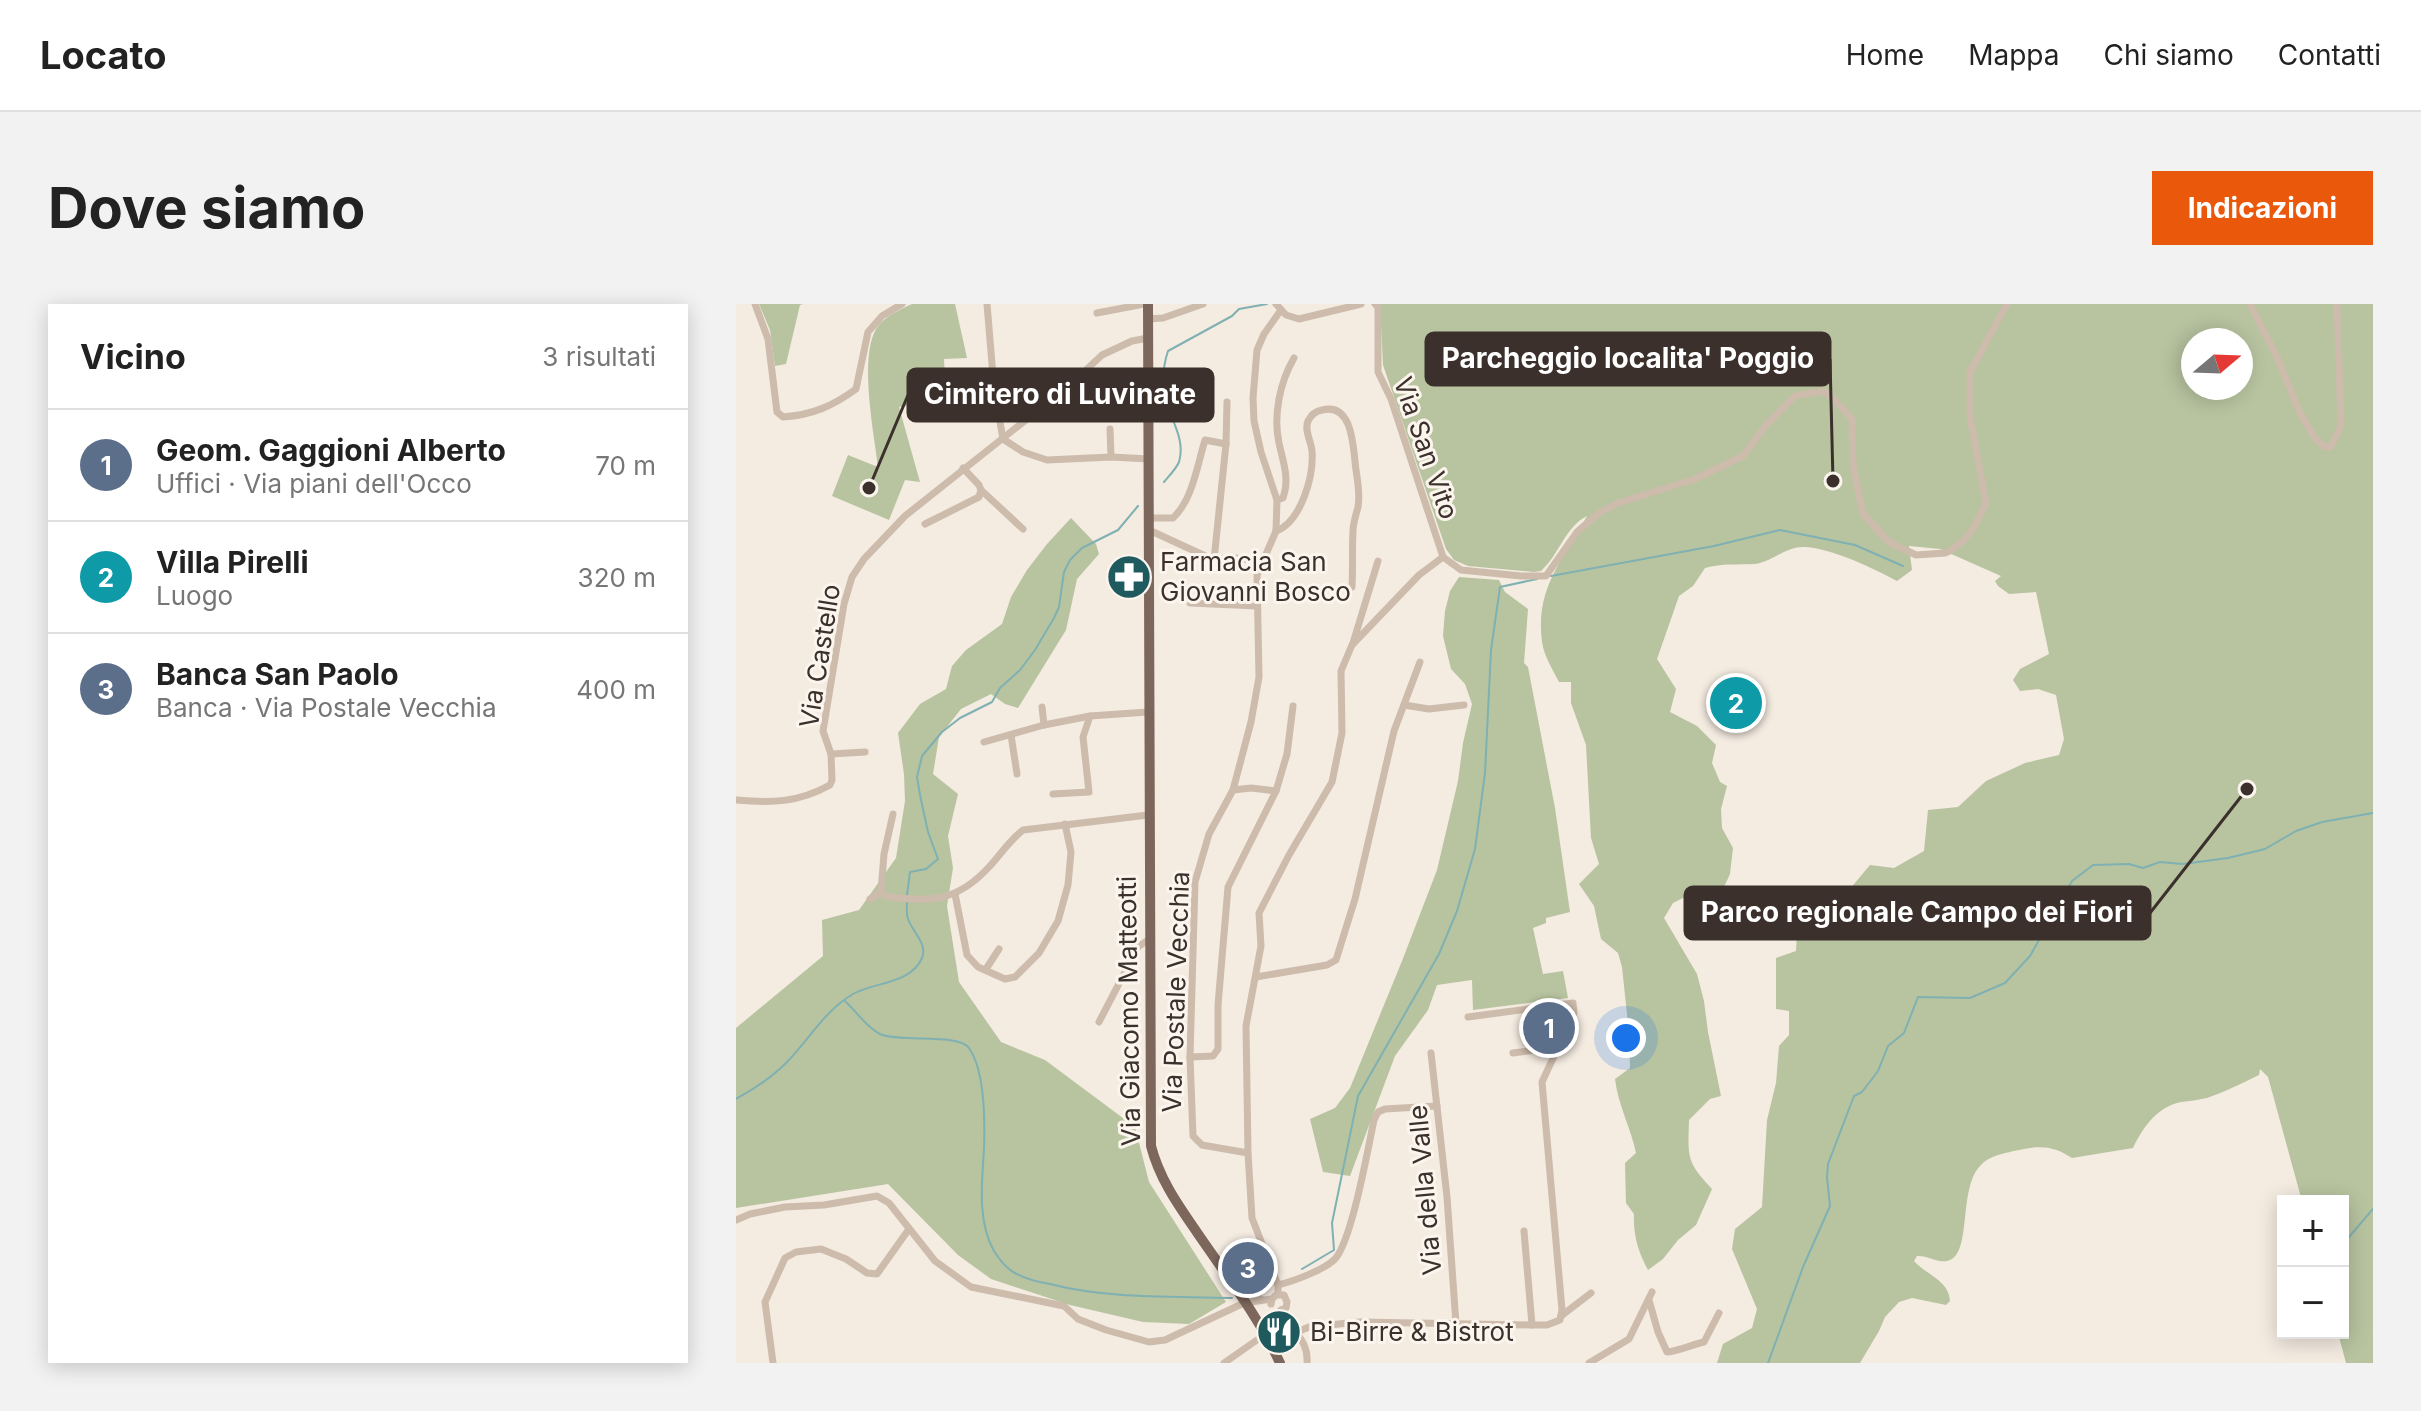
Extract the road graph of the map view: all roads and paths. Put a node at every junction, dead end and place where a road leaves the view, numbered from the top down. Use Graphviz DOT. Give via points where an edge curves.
graph roads {
  1 [pos="755,304"];
  2 [pos="902,304"];
  3 [pos="987,304"];
  4 [pos="1146,304"];
  5 [pos="1203,304"];
  6 [pos="1361,304"];
  7 [pos="1375,304"];
  8 [pos="2007,304"];
  9 [pos="2250,304"];
  10 [pos="2337,304"];
  11 [pos="1278,307"];
  12 [pos="1097,313"];
  13 [pos="1148,319"];
  14 [pos="1148,338"];
  15 [pos="1294,358"];
  16 [pos="1227,402"];
  17 [pos="1110,429"];
  18 [pos="1003,439"];
  19 [pos="1226,444"];
  20 [pos="1111,457"];
  21 [pos="1149,459"];
  22 [pos="963,468"];
  23 [pos="981,490"];
  24 [pos="1277,500"];
  25 [pos="1149,518"];
  26 [pos="925,524"];
  27 [pos="1023,529"];
  28 [pos="1149,530"];
  29 [pos="1276,531"];
  30 [pos="1443,557"];
  31 [pos="1214,560"];
  32 [pos="1262,561"];
  33 [pos="1378,561"];
  34 [pos="1352,587"];
  35 [pos="1190,603"];
  36 [pos="1257,606"];
  37 [pos="1352,645"];
  38 [pos="1420,662"];
  39 [pos="1404,705"];
  40 [pos="1464,705"];
  41 [pos="1293,706"];
  42 [pos="1042,707"];
  43 [pos="1148,712"];
  44 [pos="1090,716"];
  45 [pos="1044,725"];
  46 [pos="1011,735"];
  47 [pos="984,742"];
  48 [pos="865,752"];
  49 [pos="831,754"];
  50 [pos="1017,774"];
  51 [pos="1233,790"];
  52 [pos="1276,791"];
  53 [pos="1053,794"];
  54 [pos="736,800"];
  55 [pos="893,814"];
  56 [pos="1148,815"];
  57 [pos="1065,824"];
  58 [pos="881,892"];
  59 [pos="955,894"];
  60 [pos="870,899"];
  61 [pos="1148,940"];
  62 [pos="999,949"];
  63 [pos="986,969"];
  64 [pos="1256,977"];
  65 [pos="1468,1017"];
  66 [pos="1099,1022"];
  67 [pos="1555,1052"];
  68 [pos="1431,1053"];
  69 [pos="1513,1053"];
  70 [pos="1190,1057"];
  71 [pos="1437,1106"];
  72 [pos="1248,1153"];
  73 [pos="736,1220"];
  74 [pos="909,1229"];
  75 [pos="1524,1231"];
  76 [pos="1213,1257"];
  77 [pos="1591,1293"];
  78 [pos="1275,1296"];
  79 [pos="1261,1299"];
  80 [pos="1244,1303"];
  81 [pos="1281,1310"];
  82 [pos="1719,1313"];
  83 [pos="1251,1314"];
  84 [pos="1561,1316"];
  85 [pos="1456,1324"];
  86 [pos="1532,1325"];
  87 [pos="1297,1332"];
  88 [pos="1264,1335"];
  89 [pos="773,1363"];
  90 [pos="1224,1363"];
  91 [pos="1280,1363"];
  92 [pos="1307,1363"];
  93 [pos="1589,1363"];
  1 -- 2 [label="street" via="768,339 777,412 783,417 805,416 856,389 868,332"];
  3 -- 18 [label="street"];
  4 -- 12 [label="street"];
  4 -- 13 [label="main road, Via Giacomo Matteotti"];
  5 -- 13 [label="street"];
  6 -- 11 [label="street" via="1299,319"];
  7 -- 30 [label="street, Via San Vito" via="1378,372"];
  8 -- 30 [label="street" via="1970,372 1970,417 1986,503 1973,529 1945,553 1916,555 1903,549 1863,514 1853,466 1852,419 1823,391 1795,396 1743,456 1599,513 1577,532 1546,576 1461,570"];
  9 -- 10 [label="street" via="2314,437 2331,447 2341,425"];
  11 -- 24 [label="street, Via Postale Vecchia" via="1257,350 1253,398 1261,452"];
  13 -- 14 [label="main road, Via Giacomo Matteotti"];
  14 -- 18 [label="street, Via Castello" via="1102,355"];
  14 -- 21 [label="main road, Via Giacomo Matteotti"];
  15 -- 24 [label="street, Via Postale Vecchia" via="1277,406 1286,488"];
  16 -- 19 [label="street"];
  17 -- 20 [label="street"];
  18 -- 20 [label="street" via="1047,460"];
  18 -- 22 [label="street, Via Castello"];
  19 -- 25 [label="street" via="1205,440 1182,509 1173,518"];
  19 -- 31 [label="street"];
  20 -- 21 [label="street"];
  21 -- 25 [label="main road, Via Giacomo Matteotti"];
  22 -- 23 [label="street"];
  22 -- 49 [label="street, Via Castello" via="905,516 852,577 823,731"];
  23 -- 26 [label="street" via="979,497"];
  23 -- 27 [label="street"];
  24 -- 29 [label="street, Via Postale Vecchia"];
  25 -- 28 [label="main road, Via Giacomo Matteotti"];
  28 -- 31 [label="street"];
  28 -- 43 [label="main road, Via Giacomo Matteotti"];
  29 -- 32 [label="street, Via Postale Vecchia"];
  29 -- 34 [label="street, Via Postale Vecchia" via="1304,501 1312,451 1308,420 1320,410 1340,413 1348,420 1359,504 1352,530"];
  30 -- 37 [label="street"];
  31 -- 32 [label="street"];
  32 -- 36 [label="street, Via Postale Vecchia"];
  33 -- 37 [label="street"];
  35 -- 36 [label="street"];
  36 -- 51 [label="street, Via Postale Vecchia" via="1259,677"];
  37 -- 64 [label="street" via="1341,671 1342,733 1332,782 1259,913"];
  38 -- 39 [label="street"];
  39 -- 40 [label="street"];
  39 -- 64 [label="street" via="1336,960"];
  41 -- 52 [label="street"];
  42 -- 45 [label="street"];
  43 -- 44 [label="street"];
  43 -- 56 [label="main road, Via Giacomo Matteotti"];
  44 -- 45 [label="street"];
  44 -- 53 [label="street" via="1083,737 1089,792"];
  45 -- 46 [label="street"];
  46 -- 47 [label="street"];
  46 -- 50 [label="street"];
  48 -- 49 [label="street, Via Castello"];
  49 -- 54 [label="street, Via Castello" via="832,780 826,788 773,803"];
  51 -- 52 [label="street"];
  51 -- 70 [label="street, Via Postale Vecchia" via="1209,834 1195,882"];
  52 -- 70 [label="street" via="1228,887 1218,1049 1213,1056"];
  55 -- 58 [label="street"];
  56 -- 57 [label="street"];
  56 -- 61 [label="main road, Via Giacomo Matteotti"];
  57 -- 59 [label="street" via="1023,830"];
  57 -- 63 [label="street" via="1071,852 1058,921 1039,953 1015,977 1005,979"];
  58 -- 59 [label="street" via="927,900"];
  58 -- 60 [label="street"];
  59 -- 63 [label="street" via="967,955"];
  61 -- 66 [label="street" via="1138,947"];
  61 -- 76 [label="main road, Via Giacomo Matteotti" via="1151,1146 1160,1173"];
  62 -- 63 [label="street"];
  64 -- 72 [label="street" via="1246,1026"];
  65 -- 67 [label="street" via="1573,1003 1574,1013"];
  67 -- 69 [label="street"];
  67 -- 84 [label="street" via="1542,1082"];
  68 -- 71 [label="street, Via della Valle"];
  70 -- 72 [label="street, Via Postale Vecchia" via="1195,1140"];
  71 -- 78 [label="street" via="1378,1112 1337,1255"];
  71 -- 85 [label="street, Via della Valle"];
  72 -- 78 [label="street" via="1252,1218"];
  73 -- 74 [label="street" via="785,1207 877,1196"];
  74 -- 80 [label="street" via="935,1261 971,1287 1064,1306 1078,1319 1149,1342 1165,1340"];
  74 -- 89 [label="street" via="877,1274 821,1249 785,1258 765,1302"];
  75 -- 86 [label="street"];
  76 -- 79 [label="street"];
  76 -- 80 [label="main road, Via Giacomo Matteotti"];
  77 -- 84 [label="street"];
  78 -- 79 [label="street"];
  78 -- 81 [label="street" via="1274,1309"];
  78 -- 81 [label="street" via="1287,1300"];
  78 -- 83 [label="street"];
  79 -- 80 [label="street"];
  80 -- 83 [label="main road, Via Giacomo Matteotti"];
  81 -- 87 [label="street"];
  82 -- 93 [label="street" via="1704,1342 1667,1352 1650,1296 1629,1339"];
  83 -- 88 [label="main road, Via Giacomo Matteotti"];
  84 -- 86 [label="street" via="1552,1324"];
  85 -- 86 [label="street"];
  85 -- 87 [label="street" via="1359,1322"];
  87 -- 92 [label="street"];
  88 -- 90 [label="street"];
  88 -- 91 [label="main road, Via Giacomo Matteotti"];
}
